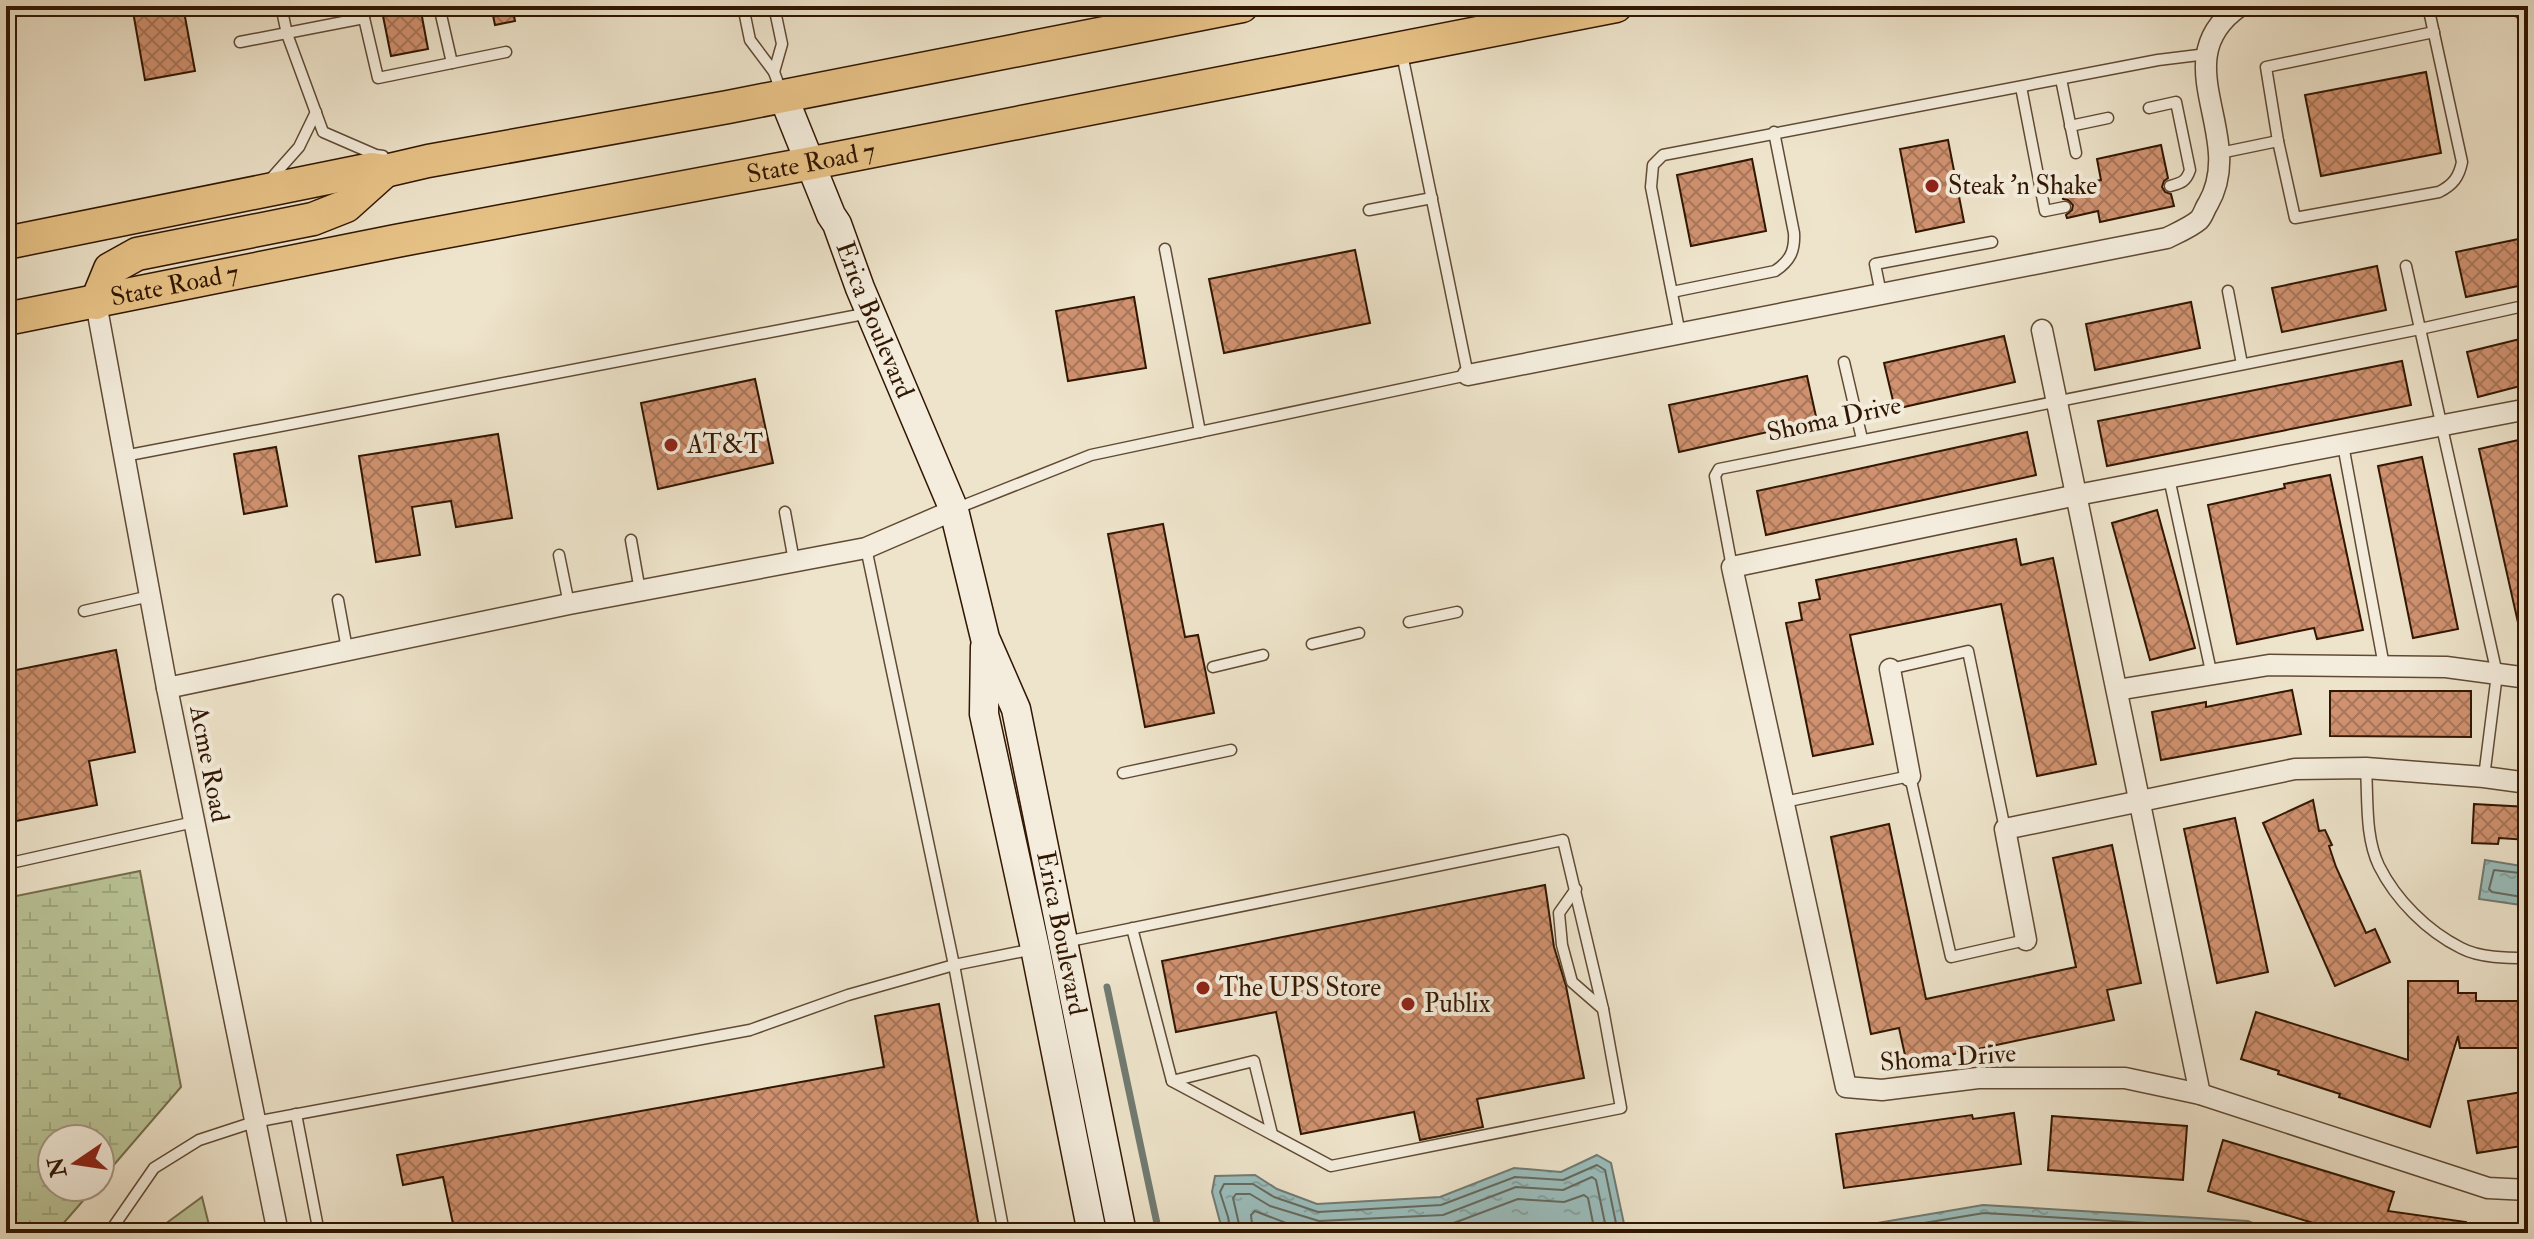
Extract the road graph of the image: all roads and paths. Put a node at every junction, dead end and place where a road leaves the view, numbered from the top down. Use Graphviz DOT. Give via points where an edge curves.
graph roads {
  1 [pos="281,6"];
  2 [pos="362,6"];
  3 [pos="439,6"];
  4 [pos="743,6"];
  5 [pos="774,6"];
  6 [pos="1616,6"];
  7 [pos="2240,6"];
  8 [pos="2428,6"];
  9 [pos="2520,6"];
  10 [pos="1234,7"];
  11 [pos="2528,13"];
  12 [pos="364,18"];
  13 [pos="2434,32"];
  14 [pos="287,34"];
  15 [pos="240,42"];
  16 [pos="1401,49"];
  17 [pos="506,52"];
  18 [pos="2207,54"];
  19 [pos="452,63"];
  20 [pos="2061,79"];
  21 [pos="779,84"];
  22 [pos="2021,87"];
  23 [pos="2149,108"];
  24 [pos="316,112"];
  25 [pos="2108,118"];
  26 [pos="2070,126"];
  27 [pos="1774,132"];
  28 [pos="2278,141"];
  29 [pos="2076,153"];
  30 [pos="2220,153"];
  31 [pos="428,161"];
  32 [pos="812,163"];
  33 [pos="385,171"];
  34 [pos="2170,186"];
  35 [pos="259,192"];
  36 [pos="1432,198"];
  37 [pos="2065,207"];
  38 [pos="1369,210"];
  39 [pos="1992,242"];
  40 [pos="6,243"];
  41 [pos="1165,249"];
  42 [pos="2406,266"];
  43 [pos="2228,291"];
  44 [pos="1672,292"];
  45 [pos="1881,294"];
  46 [pos="96,303"];
  47 [pos="2528,305"];
  48 [pos="871,313"];
  49 [pos="6,319"];
  50 [pos="2420,329"];
  51 [pos="2042,330"];
  52 [pos="1680,334"];
  53 [pos="1844,362"];
  54 [pos="2242,364"];
  55 [pos="1468,375"];
  56 [pos="2058,400"];
  57 [pos="2528,409"];
  58 [pos="2440,427"];
  59 [pos="1200,432"];
  60 [pos="1862,439"];
  61 [pos="2343,445"];
  62 [pos="124,456"];
  63 [pos="2169,478"];
  64 [pos="2077,495"];
  65 [pos="954,510"];
  66 [pos="785,512"];
  67 [pos="631,540"];
  68 [pos="866,548"];
  69 [pos="559,555"];
  70 [pos="794,561"];
  71 [pos="1732,567"];
  72 [pos="640,591"];
  73 [pos="150,596"];
  74 [pos="338,600"];
  75 [pos="569,604"];
  76 [pos="84,611"];
  77 [pos="1457,612"];
  78 [pos="1409,622"];
  79 [pos="1359,633"];
  80 [pos="1312,644"];
  81 [pos="347,649"];
  82 [pos="1263,655"];
  83 [pos="2384,666"];
  84 [pos="1213,667"];
  85 [pos="1890,669"];
  86 [pos="2497,674"];
  87 [pos="2212,676"];
  88 [pos="2528,678"];
  89 [pos="167,688"];
  90 [pos="2117,690"];
  91 [pos="1231,750"];
  92 [pos="2366,768"];
  93 [pos="1123,773"];
  94 [pos="1910,776"];
  95 [pos="2484,777"];
  96 [pos="2528,783"];
  97 [pos="2140,801"];
  98 [pos="1784,802"];
  99 [pos="194,822"];
  100 [pos="2005,829"];
  101 [pos="6,864"];
  102 [pos="1576,889"];
  103 [pos="1132,928"];
  104 [pos="2026,940"];
  105 [pos="1049,945"];
  106 [pos="2528,958"];
  107 [pos="954,965"];
  108 [pos="1603,1009"];
  109 [pos="1172,1081"];
  110 [pos="2200,1094"];
  111 [pos="296,1114"];
  112 [pos="254,1122"];
  113 [pos="1272,1134"];
  114 [pos="2528,1190"];
  115 [pos="109,1233"];
  116 [pos="278,1233"];
  117 [pos="319,1233"];
  118 [pos="1004,1233"];
  119 [pos="1092,1233"];
  120 [pos="1122,1233"];
  1 -- 14 [label="lane"];
  2 -- 12 [label="lane"];
  3 -- 19 [label="lane"];
  4 -- 21 [label="lane" via="750,40"];
  5 -- 21 [label="lane" via="782,44"];
  6 -- 16 [label="main road, State Road 7"];
  7 -- 18 [label="street" via="2211,34"];
  8 -- 13 [label="lane"];
  9 -- 11 [label="street"];
  10 -- 21 [label="main road"];
  12 -- 14 [label="lane"];
  12 -- 19 [label="lane" via="378,78"];
  13 -- 28 [label="lane" via="2266,67"];
  13 -- 28 [label="lane" via="2462,162 2448,188 2295,218"];
  14 -- 15 [label="lane"];
  14 -- 24 [label="lane"];
  16 -- 32 [label="main road, State Road 7"];
  16 -- 36 [label="lane"];
  17 -- 19 [label="lane"];
  18 -- 20 [label="lane"];
  18 -- 30 [label="street" via="2204,67"];
  20 -- 22 [label="lane"];
  20 -- 26 [label="lane"];
  21 -- 31 [label="main road"];
  21 -- 32 [label="street, Erica Boulevard"];
  22 -- 27 [label="lane"];
  22 -- 37 [label="lane" via="2045,211"];
  23 -- 34 [label="lane" via="2176,102 2190,170 2182,183"];
  24 -- 31 [label="lane" via="323,132 376,155"];
  24 -- 35 [label="lane" via="299,147"];
  25 -- 26 [label="lane"];
  26 -- 29 [label="lane"];
  27 -- 44 [label="lane" via="1794,233 1791,255 1775,271"];
  27 -- 44 [label="lane" via="1663,155 1653,165 1651,187"];
  28 -- 30 [label="lane"];
  30 -- 45 [label="street" via="2215,192 2198,221 2167,238"];
  31 -- 33 [label="main road"];
  32 -- 46 [label="main road, State Road 7"];
  32 -- 48 [label="street, Erica Boulevard"];
  33 -- 35 [label="main road" via="372,169"];
  33 -- 46 [label="main road" via="346,206 313,219 137,254 110,269"];
  35 -- 40 [label="main road"];
  36 -- 38 [label="lane"];
  36 -- 55 [label="lane"];
  39 -- 45 [label="lane" via="1875,264"];
  41 -- 59 [label="lane"];
  42 -- 50 [label="lane"];
  43 -- 54 [label="lane"];
  44 -- 52 [label="lane"];
  45 -- 52 [label="street"];
  46 -- 49 [label="main road, State Road 7"];
  46 -- 62 [label="street, Acme Road"];
  47 -- 50 [label="lane, Shoma Drive"];
  48 -- 62 [label="lane"];
  48 -- 65 [label="street, Erica Boulevard"];
  50 -- 54 [label="lane, Shoma Drive"];
  50 -- 58 [label="lane"];
  51 -- 56 [label="street"];
  52 -- 55 [label="street"];
  53 -- 60 [label="lane"];
  54 -- 56 [label="lane, Shoma Drive"];
  55 -- 59 [label="lane"];
  56 -- 60 [label="lane, Shoma Drive"];
  56 -- 64 [label="street"];
  57 -- 58 [label="street"];
  58 -- 61 [label="street"];
  58 -- 86 [label="lane"];
  59 -- 65 [label="lane" via="1091,455"];
  60 -- 71 [label="lane, Shoma Drive" via="1719,469 1715,476"];
  61 -- 63 [label="street"];
  61 -- 83 [label="lane"];
  62 -- 73 [label="street, Acme Road"];
  63 -- 64 [label="street"];
  63 -- 87 [label="lane"];
  64 -- 71 [label="street"];
  64 -- 90 [label="street"];
  65 -- 68 [label="street"];
  65 -- 105 [label="street, Erica Boulevard" via="985,638 984,714"];
  66 -- 70 [label="lane"];
  67 -- 72 [label="lane"];
  68 -- 70 [label="street"];
  68 -- 107 [label="lane"];
  69 -- 75 [label="lane"];
  70 -- 72 [label="street"];
  71 -- 98 [label="street, Shoma Drive"];
  72 -- 75 [label="street"];
  73 -- 76 [label="lane"];
  73 -- 89 [label="street, Acme Road"];
  74 -- 81 [label="lane"];
  75 -- 81 [label="street"];
  77 -- 78 [label="lane"];
  79 -- 80 [label="lane"];
  81 -- 89 [label="street"];
  82 -- 84 [label="lane"];
  83 -- 86 [label="street"];
  83 -- 87 [label="street" via="2269,665"];
  85 -- 94 [label="street"];
  85 -- 100 [label="lane" via="1968,651"];
  86 -- 88 [label="street"];
  86 -- 95 [label="lane"];
  87 -- 90 [label="street"];
  89 -- 99 [label="street, Acme Road"];
  90 -- 97 [label="street"];
  91 -- 93 [label="lane"];
  92 -- 95 [label="street"];
  92 -- 97 [label="street" via="2295,769"];
  92 -- 106 [label="lane" via="2369,825 2379,865 2413,916 2463,950"];
  94 -- 98 [label="lane"];
  94 -- 104 [label="lane" via="1951,957"];
  95 -- 96 [label="street"];
  97 -- 100 [label="street"];
  97 -- 110 [label="street"];
  98 -- 110 [label="street, Shoma Drive" via="1846,1087 1882,1090 1978,1078 2125,1078"];
  99 -- 101 [label="lane"];
  99 -- 112 [label="street, Acme Road"];
  100 -- 104 [label="street"];
  102 -- 103 [label="lane" via="1563,840"];
  102 -- 108 [label="lane"];
  102 -- 108 [label="lane" via="1559,913 1562,945 1572,982"];
  103 -- 105 [label="lane"];
  103 -- 109 [label="lane"];
  105 -- 107 [label="lane"];
  105 -- 119 [label="street, Erica Boulevard"];
  105 -- 120 [label="street, Erica Boulevard"];
  107 -- 111 [label="lane" via="750,1030"];
  107 -- 118 [label="lane"];
  108 -- 113 [label="lane" via="1621,1108 1331,1166"];
  109 -- 113 [label="lane"];
  109 -- 113 [label="lane" via="1254,1061"];
  110 -- 114 [label="street, Shoma Drive" via="2488,1188"];
  111 -- 112 [label="lane"];
  111 -- 117 [label="lane"];
  112 -- 115 [label="lane" via="199,1140 154,1168"];
  112 -- 116 [label="street, Acme Road"];
}
